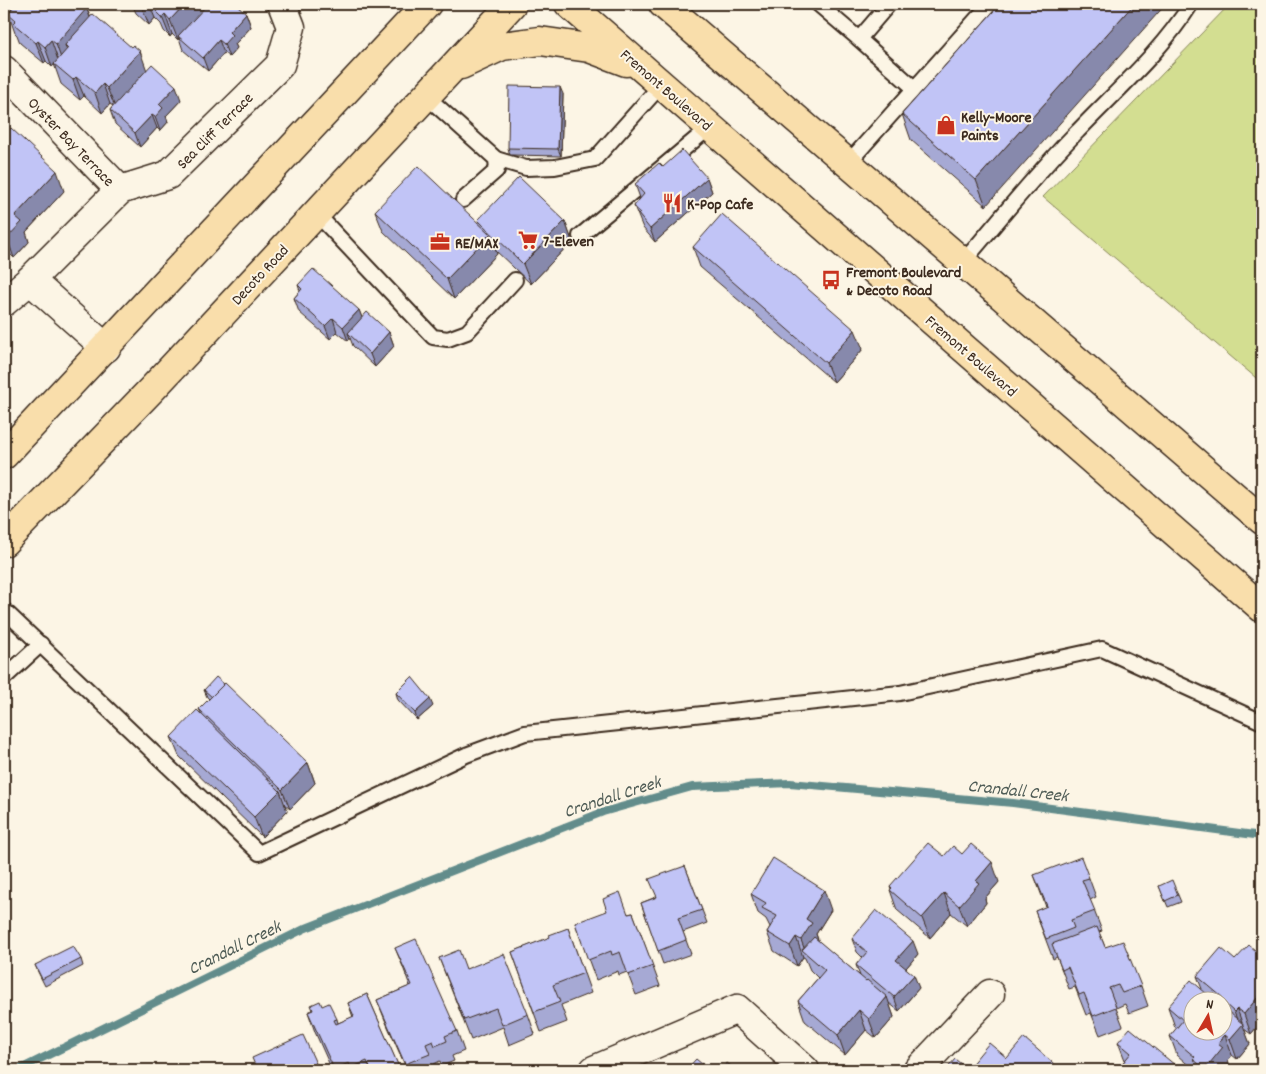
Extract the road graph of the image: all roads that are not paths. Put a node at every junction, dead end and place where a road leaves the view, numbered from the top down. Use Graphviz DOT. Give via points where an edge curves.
graph roads {
  1 [pos="282,4"];
  2 [pos="405,4"];
  3 [pos="426,4"];
  4 [pos="512,4"];
  5 [pos="569,4"];
  6 [pos="663,4"];
  7 [pos="818,4"];
  8 [pos="889,4"];
  9 [pos="990,4"];
  10 [pos="1191,4"];
  11 [pos="682,15"];
  12 [pos="396,36"];
  13 [pos="859,39"];
  14 [pos="451,69"];
  15 [pos="4,70"];
  16 [pos="652,76"];
  17 [pos="914,88"];
  18 [pos="426,96"];
  19 [pos="710,127"];
  20 [pos="496,159"];
  21 [pos="848,163"];
  22 [pos="120,190"];
  23 [pos="463,200"];
  24 [pos="316,213"];
  25 [pos="580,236"];
  26 [pos="962,262"];
  27 [pos="30,280"];
  28 [pos="515,280"];
  29 [pos="4,302"];
  30 [pos="106,348"];
  31 [pos="4,455"];
  32 [pos="1262,520"];
  33 [pos="4,542"];
  34 [pos="1262,608"];
  35 [pos="4,610"];
  36 [pos="41,644"];
  37 [pos="4,678"];
  38 [pos="1262,722"];
  39 [pos="990,994"];
  40 [pos="594,1070"];
  41 [pos="805,1070"];
  42 [pos="918,1070"];
  1 -- 22 [label="street, Sea Cliff Terrace" via="291,27 280,64 168,175"];
  2 -- 12 [label="main road"];
  3 -- 12 [label="main road"];
  4 -- 14 [label="main road, Decoto Road"];
  5 -- 16 [label="main road, Fremont Boulevard"];
  6 -- 11 [label="main road"];
  7 -- 13 [label="lane"];
  8 -- 13 [label="lane"];
  9 -- 17 [label="lane"];
  10 -- 26 [label="lane" via="1176,28 1076,132"];
  11 -- 21 [label="main road"];
  12 -- 30 [label="main road"];
  13 -- 17 [label="lane"];
  14 -- 16 [label="main road" via="502,46 540,41 589,48"];
  14 -- 18 [label="main road, Decoto Road"];
  15 -- 22 [label="street, Oyster Bay Terrace"];
  16 -- 19 [label="main road, Fremont Boulevard"];
  16 -- 20 [label="lane" via="595,159 555,167 526,168"];
  17 -- 21 [label="lane"];
  18 -- 20 [label="lane"];
  18 -- 24 [label="main road, Decoto Road"];
  19 -- 25 [label="lane"];
  19 -- 34 [label="main road, Fremont Boulevard"];
  20 -- 23 [label="lane" via="497,170"];
  21 -- 26 [label="main road"];
  22 -- 27 [label="street, Sea Cliff Terrace"];
  24 -- 28 [label="lane" via="433,337 448,339 467,332"];
  24 -- 33 [label="main road, Decoto Road"];
  26 -- 32 [label="main road"];
  27 -- 29 [label="street, Sea Cliff Terrace"];
  27 -- 30 [label="street"];
  30 -- 31 [label="main road"];
  35 -- 36 [label="lane"];
  36 -- 37 [label="lane"];
  36 -- 38 [label="lane" via="259,853 466,755 525,734 900,693 1102,649"];
  39 -- 42 [label="street"];
  40 -- 41 [label="street" via="736,1009"];
}
